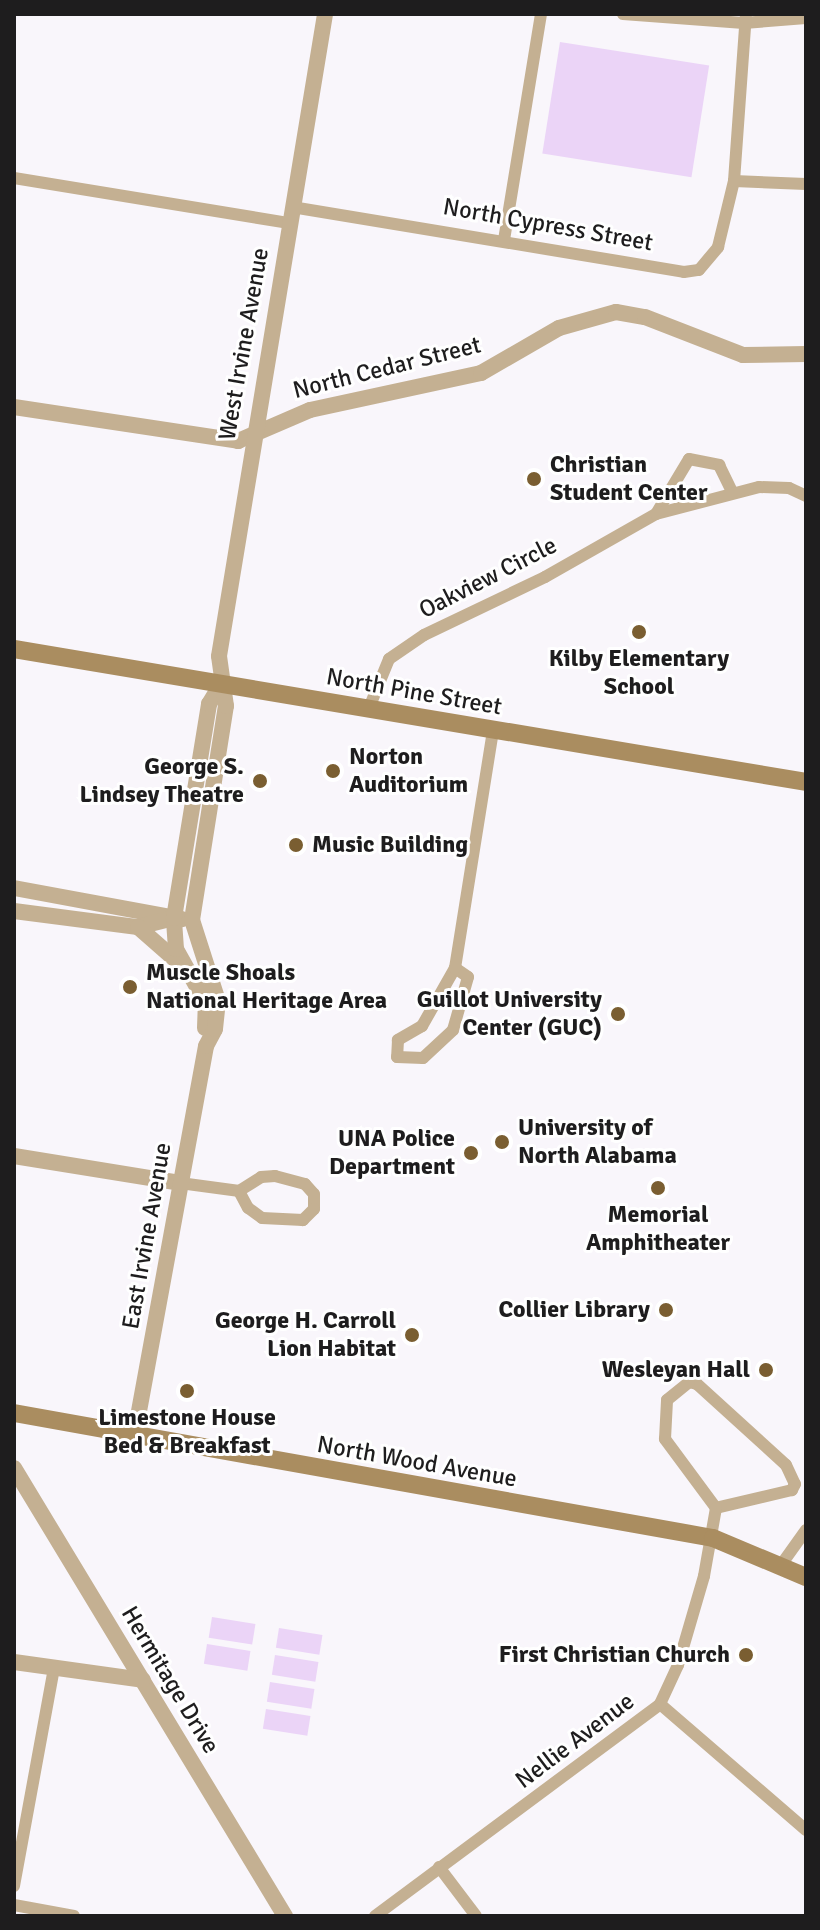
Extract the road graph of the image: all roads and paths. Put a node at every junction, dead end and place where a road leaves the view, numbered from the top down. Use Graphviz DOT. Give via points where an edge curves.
graph roads {
  1 [pos="325,14"];
  2 [pos="541,14"];
  3 [pos="623,14"];
  4 [pos="806,18"];
  5 [pos="745,19"];
  6 [pos="14,178"];
  7 [pos="734,181"];
  8 [pos="806,184"];
  9 [pos="291,215"];
  10 [pos="504,240"];
  11 [pos="806,354"];
  12 [pos="14,407"];
  13 [pos="253,437"];
  14 [pos="732,492"];
  15 [pos="806,496"];
  16 [pos="656,514"];
  17 [pos="14,649"];
  18 [pos="221,684"];
  19 [pos="369,708"];
  20 [pos="493,730"];
  21 [pos="805,778"];
  22 [pos="14,888"];
  23 [pos="73,898"];
  24 [pos="14,911"];
  25 [pos="174,918"];
  26 [pos="70,920"];
  27 [pos="192,920"];
  28 [pos="138,927"];
  29 [pos="455,968"];
  30 [pos="185,969"];
  31 [pos="206,1046"];
  32 [pos="14,1156"];
  33 [pos="180,1183"];
  34 [pos="239,1191"];
  35 [pos="14,1413"];
  36 [pos="135,1433"];
  37 [pos="14,1468"];
  38 [pos="716,1508"];
  39 [pos="806,1530"];
  40 [pos="713,1538"];
  41 [pos="781,1565"];
  42 [pos="806,1577"];
  43 [pos="14,1662"];
  44 [pos="54,1669"];
  45 [pos="143,1680"];
  46 [pos="660,1704"];
  47 [pos="806,1830"];
  48 [pos="439,1867"];
  49 [pos="14,1886"];
  50 [pos="14,1905"];
  51 [pos="74,1916"];
  52 [pos="285,1916"];
  53 [pos="375,1916"];
  54 [pos="476,1916"];
  1 -- 9 [label="street, West Irvine Avenue"];
  2 -- 10 [label="street"];
  3 -- 5 [label="street"];
  4 -- 5 [label="street"];
  5 -- 7 [label="street"];
  6 -- 9 [label="street, North Cypress Street"];
  7 -- 8 [label="street"];
  7 -- 10 [label="street, North Cypress Street" via="718,247 699,270 684,272"];
  9 -- 10 [label="street, North Cypress Street"];
  9 -- 13 [label="street, West Irvine Avenue"];
  11 -- 13 [label="street, North Cedar Street" via="743,355 645,317 616,312 587,316 481,373 310,410"];
  12 -- 13 [label="street, North Cedar Street" via="238,441"];
  13 -- 18 [label="street, West Irvine Avenue" via="219,656"];
  14 -- 15 [label="street, Oakview Circle" via="789,488"];
  14 -- 16 [label="street, Oakview Circle"];
  14 -- 16 [label="street, Oakview Circle" via="719,465 689,459"];
  16 -- 19 [label="street, Oakview Circle" via="545,577 424,635 389,659"];
  17 -- 18 [label="main road, North Pine Street"];
  18 -- 19 [label="main road, North Pine Street"];
  18 -- 25 [label="street, East Irvine Avenue" via="209,704"];
  18 -- 27 [label="street, East Irvine Avenue" via="226,706"];
  19 -- 20 [label="main road, North Pine Street"];
  20 -- 21 [label="main road, North Pine Street"];
  20 -- 29 [label="street"];
  22 -- 23 [label="street"];
  23 -- 25 [label="street"];
  23 -- 26 [label="street"];
  24 -- 26 [label="street"];
  25 -- 27 [label="street"];
  25 -- 28 [label="street"];
  25 -- 30 [label="street, East Irvine Avenue" via="176,949"];
  26 -- 28 [label="street"];
  27 -- 31 [label="street, East Irvine Avenue" via="218,1001 215,1029"];
  28 -- 30 [label="street"];
  29 -- 29 [label="street" via="422,1026 398,1040 397,1057 423,1058 453,1030 468,977"];
  30 -- 31 [label="street, East Irvine Avenue" via="206,1003"];
  31 -- 33 [label="street, East Irvine Avenue"];
  32 -- 33 [label="street"];
  33 -- 34 [label="street"];
  33 -- 36 [label="street, East Irvine Avenue"];
  34 -- 34 [label="street" via="262,1218 287,1223 303,1220 314,1209 314,1194 294,1178 261,1177"];
  35 -- 36 [label="main road, North Wood Avenue"];
  36 -- 40 [label="main road, North Wood Avenue"];
  37 -- 45 [label="street, Hermitage Drive"];
  38 -- 38 [label="street" via="783,1495 795,1484 775,1453 689,1382 667,1400 665,1439"];
  38 -- 40 [label="street, Nellie Avenue"];
  39 -- 41 [label="street"];
  40 -- 41 [label="main road, North Wood Avenue"];
  40 -- 46 [label="street, Nellie Avenue" via="678,1665"];
  41 -- 42 [label="main road, North Wood Avenue"];
  43 -- 44 [label="street"];
  44 -- 45 [label="street"];
  44 -- 49 [label="street"];
  45 -- 52 [label="street, Hermitage Drive"];
  46 -- 47 [label="street"];
  46 -- 48 [label="street, Nellie Avenue"];
  48 -- 53 [label="street, Nellie Avenue"];
  48 -- 54 [label="street"];
  50 -- 51 [label="street"];
}
